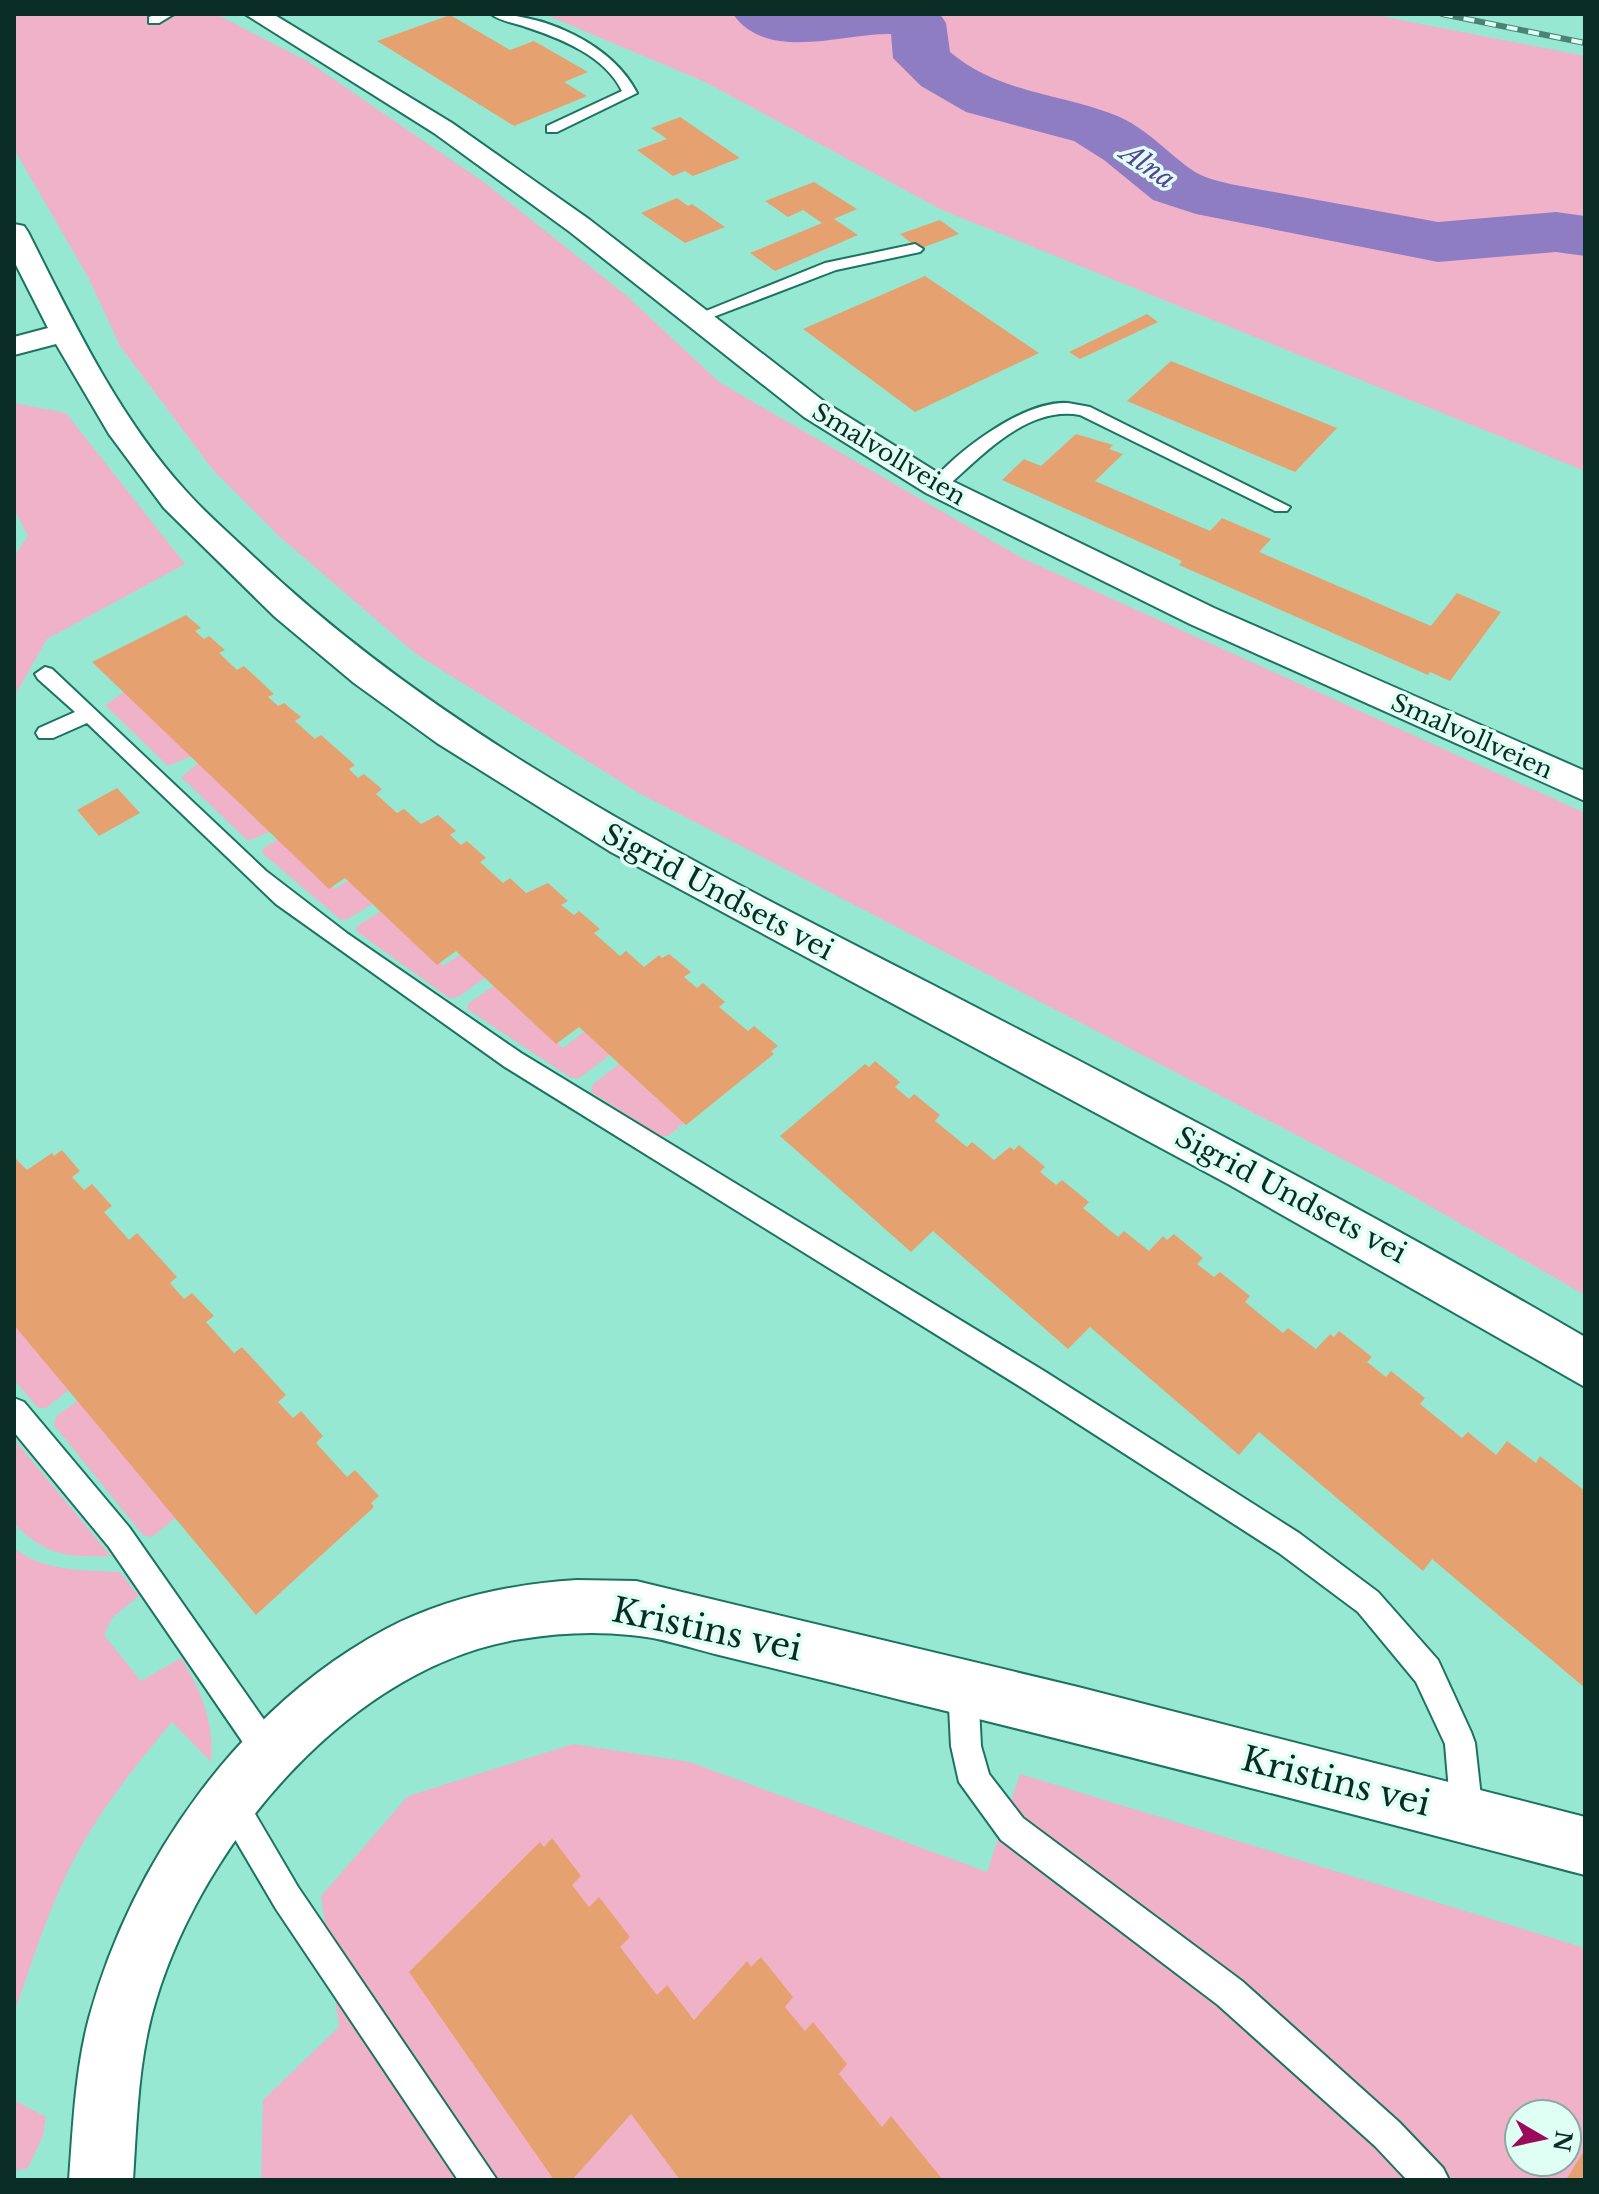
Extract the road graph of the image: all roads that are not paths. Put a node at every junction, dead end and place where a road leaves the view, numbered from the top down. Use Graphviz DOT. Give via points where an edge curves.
graph roads {
  1 [pos="168,14"];
  2 [pos="497,14"];
  3 [pos="265,15"];
  4 [pos="154,20"];
  5 [pos="552,129"];
  6 [pos="14,232"];
  7 [pos="915,249"];
  8 [pos="694,319"];
  9 [pos="65,332"];
  10 [pos="14,346"];
  11 [pos="937,486"];
  12 [pos="1281,507"];
  13 [pos="45,674"];
  14 [pos="89,714"];
  15 [pos="46,733"];
  16 [pos="1585,787"];
  17 [pos="1585,1364"];
  18 [pos="14,1411"];
  19 [pos="963,1687"];
  20 [pos="270,1755"];
  21 [pos="230,1800"];
  22 [pos="1467,1815"];
  23 [pos="1585,1846"];
  24 [pos="101,2180"];
  25 [pos="479,2180"];
  26 [pos="1431,2180"];
  1 -- 4 [label="lane"];
  2 -- 5 [label="lane" via="580,45 626,82 630,93"];
  3 -- 8 [label="street, Smalvollveien" via="526,186"];
  6 -- 9 [label="street, Sigrid Undsets vei"];
  7 -- 8 [label="lane" via="809,276"];
  8 -- 11 [label="street, Smalvollveien" via="815,410"];
  9 -- 10 [label="street"];
  9 -- 17 [label="street, Sigrid Undsets vei" via="89,381 142,457 174,499 256,583 325,642 476,752 585,821 722,896 1355,1228"];
  11 -- 12 [label="lane" via="1002,434 1030,416 1058,408 1084,411"];
  11 -- 16 [label="street, Smalvollveien" via="1202,616"];
  13 -- 14 [label="lane"];
  14 -- 15 [label="lane"];
  14 -- 22 [label="lane" via="284,898 513,1060 1034,1380 1289,1543 1368,1602 1427,1671 1460,1743"];
  18 -- 20 [label="lane" via="119,1537"];
  19 -- 20 [label="street, Kristins vei" via="636,1608 582,1604 522,1610 407,1647 352,1681"];
  19 -- 22 [label="street, Kristins vei"];
  19 -- 26 [label="lane" via="966,1746 975,1782 1012,1829 1230,1993"];
  20 -- 21 [label="street, Kristins vei"];
  21 -- 24 [label="street, Kristins vei" via="163,1904 124,2002 108,2087"];
  21 -- 25 [label="lane" via="287,1898"];
  22 -- 23 [label="street, Kristins vei"];
}
